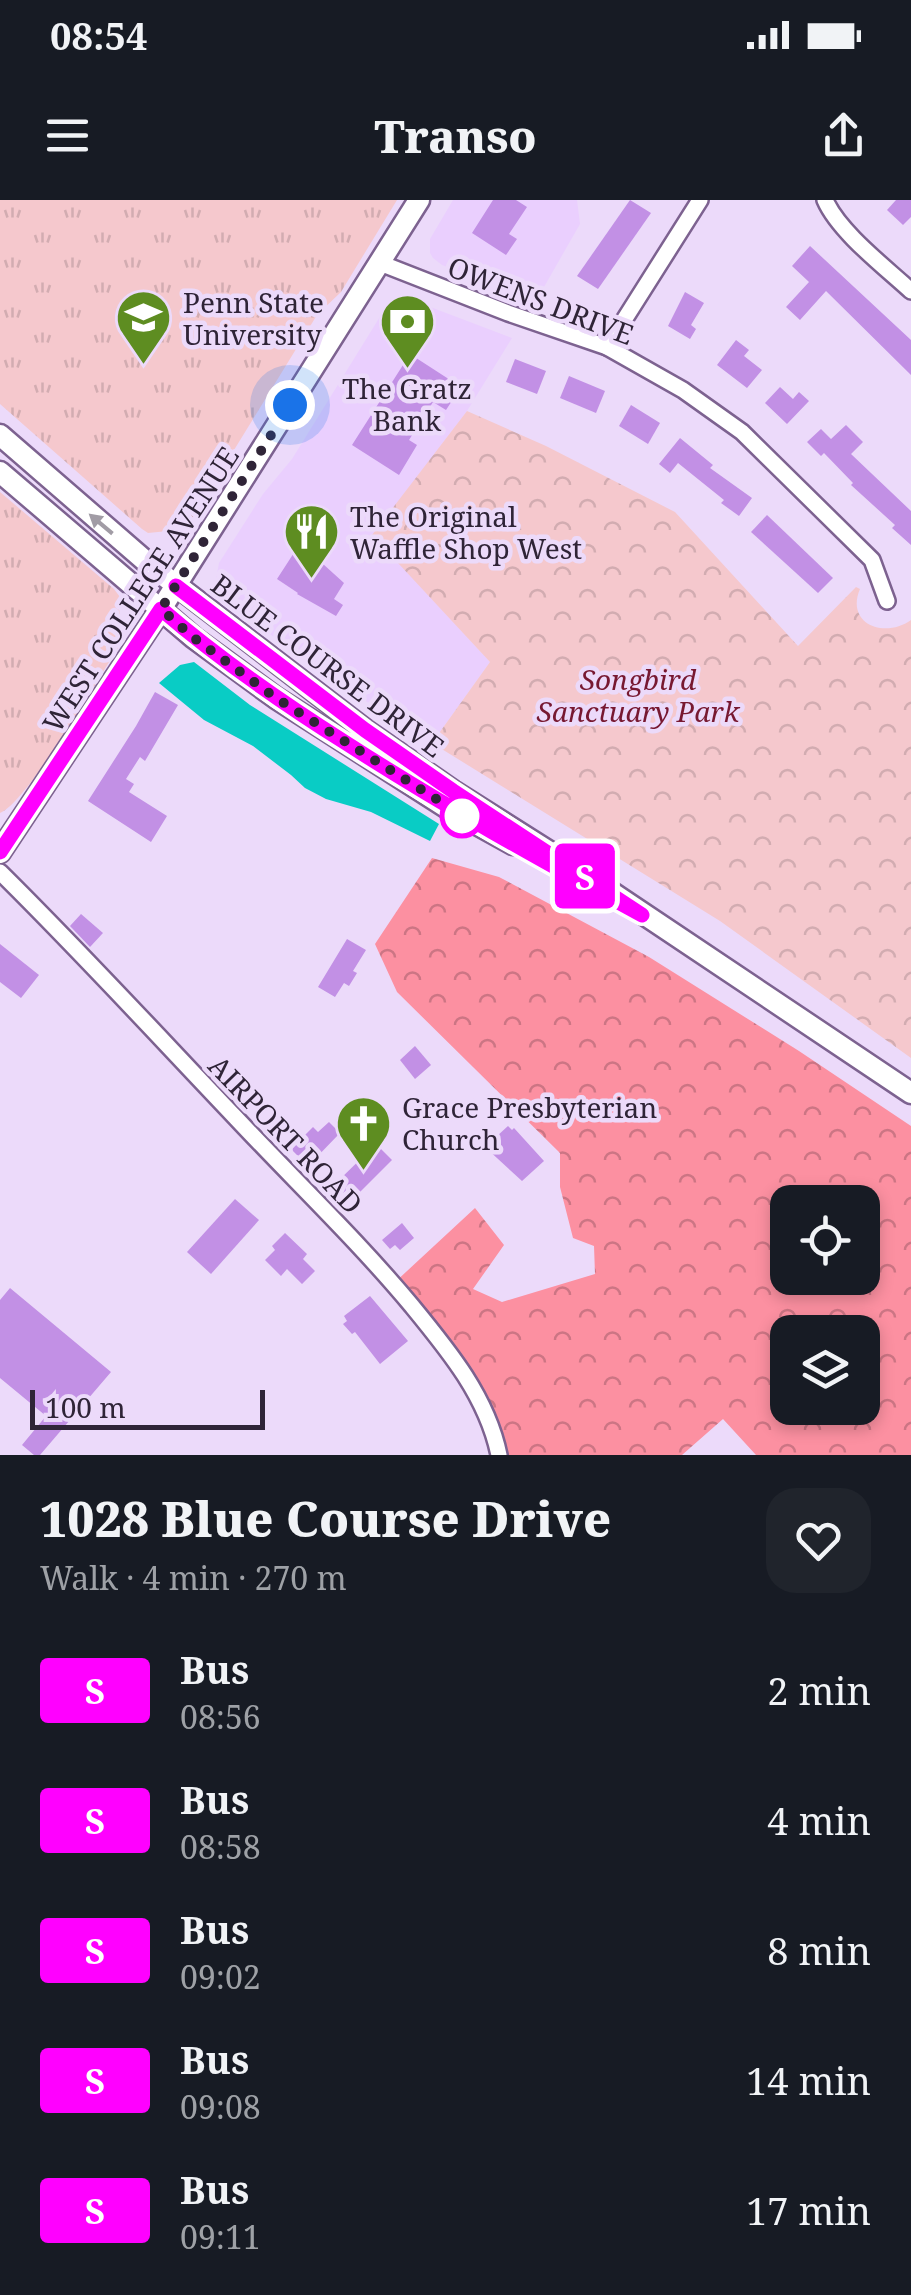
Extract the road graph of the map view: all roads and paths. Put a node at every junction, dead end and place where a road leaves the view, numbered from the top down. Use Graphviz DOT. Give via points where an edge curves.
graph roads {
  1 [pos="419,200"];
  2 [pos="700,200"];
  3 [pos="825,200"];
  4 [pos="380,262"];
  5 [pos="911,292"];
  6 [pos="607,347"];
  7 [pos="0,435"];
  8 [pos="0,472"];
  9 [pos="176,586"];
  10 [pos="887,601"];
  11 [pos="161,609"];
  12 [pos="4,841"];
  13 [pos="0,872"];
  14 [pos="642,915"];
  15 [pos="911,1094"];
  16 [pos="500,1455"];
  1 -- 4 [label="main road, WEST COLLEGE AVENUE"];
  2 -- 6 [label="street"];
  3 -- 5 [label="street" via="842,226"];
  4 -- 6 [label="street, OWENS DRIVE"];
  4 -- 9 [label="main road, WEST COLLEGE AVENUE"];
  6 -- 10 [label="street, OWENS DRIVE" via="742,432 872,560"];
  9 -- 7 [label="main road, BLUE COURSE DRIVE, one-way"];
  8 -- 11 [label="main road, BLUE COURSE DRIVE"];
  9 -- 11 [label="main road, WEST COLLEGE AVENUE"];
  9 -- 14 [label="main road, BLUE COURSE DRIVE" via="377,738"];
  11 -- 12 [label="main road, WEST COLLEGE AVENUE"];
  11 -- 14 [label="main road, BLUE COURSE DRIVE" via="276,698 413,786"];
  13 -- 16 [label="street, AIRPORT ROAD" via="382,1270 479,1398"];
  14 -- 15 [label="main road, BLUE COURSE DRIVE"];
}
